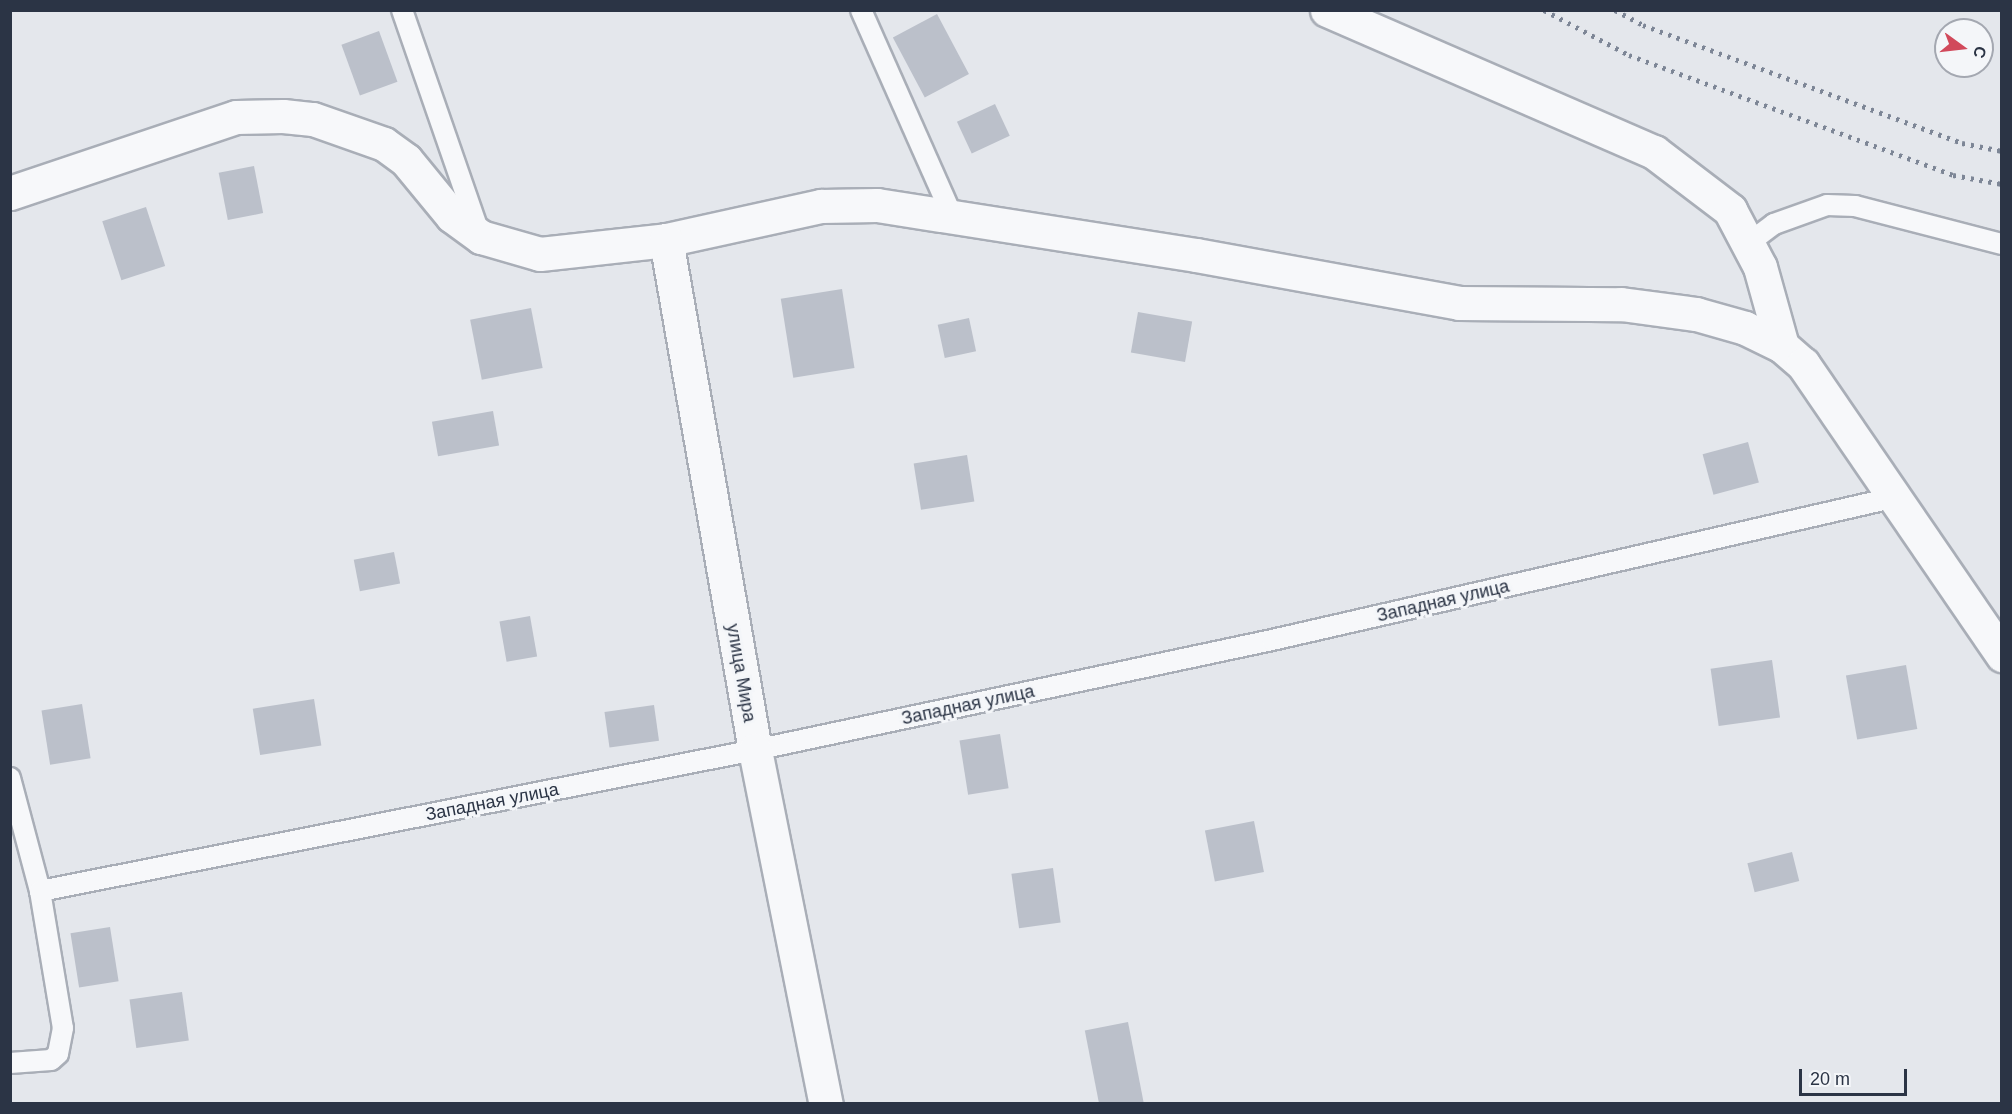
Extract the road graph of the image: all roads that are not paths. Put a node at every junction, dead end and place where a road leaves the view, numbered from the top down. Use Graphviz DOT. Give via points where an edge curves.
graph roads {
  1 [pos="402,10"];
  2 [pos="861,10"];
  3 [pos="1327,10"];
  4 [pos="10,193"];
  5 [pos="952,215"];
  6 [pos="481,237"];
  7 [pos="666,240"];
  8 [pos="1750,242"];
  9 [pos="2001,244"];
  10 [pos="1782,346"];
  11 [pos="1892,498"];
  12 [pos="2001,655"];
  13 [pos="754,750"];
  14 [pos="10,778"];
  15 [pos="40,891"];
  16 [pos="10,1063"];
  17 [pos="826,1104"];
  1 -- 6 [label="lane"];
  2 -- 5 [label="lane"];
  3 -- 8 [label="street" via="1654,152 1730,210"];
  4 -- 6 [label="street" via="236,117 313,119 384,144 406,160 452,216"];
  5 -- 7 [label="street" via="877,205 821,206"];
  5 -- 10 [label="street" via="1459,303 1621,304 1696,314 1745,328"];
  6 -- 7 [label="street" via="540,254"];
  7 -- 13 [label="street, улица Мира"];
  8 -- 9 [label="lane" via="1774,224 1827,204 1855,206"];
  8 -- 10 [label="street" via="1773,304"];
  10 -- 11 [label="street" via="1823,390"];
  11 -- 12 [label="street"];
  11 -- 13 [label="lane, Западная улица" via="1272,640"];
  13 -- 15 [label="lane, Западная улица"];
  13 -- 17 [label="street, улица Мира"];
  14 -- 15 [label="lane"];
  15 -- 16 [label="lane" via="62,1042 51,1060"];
}
